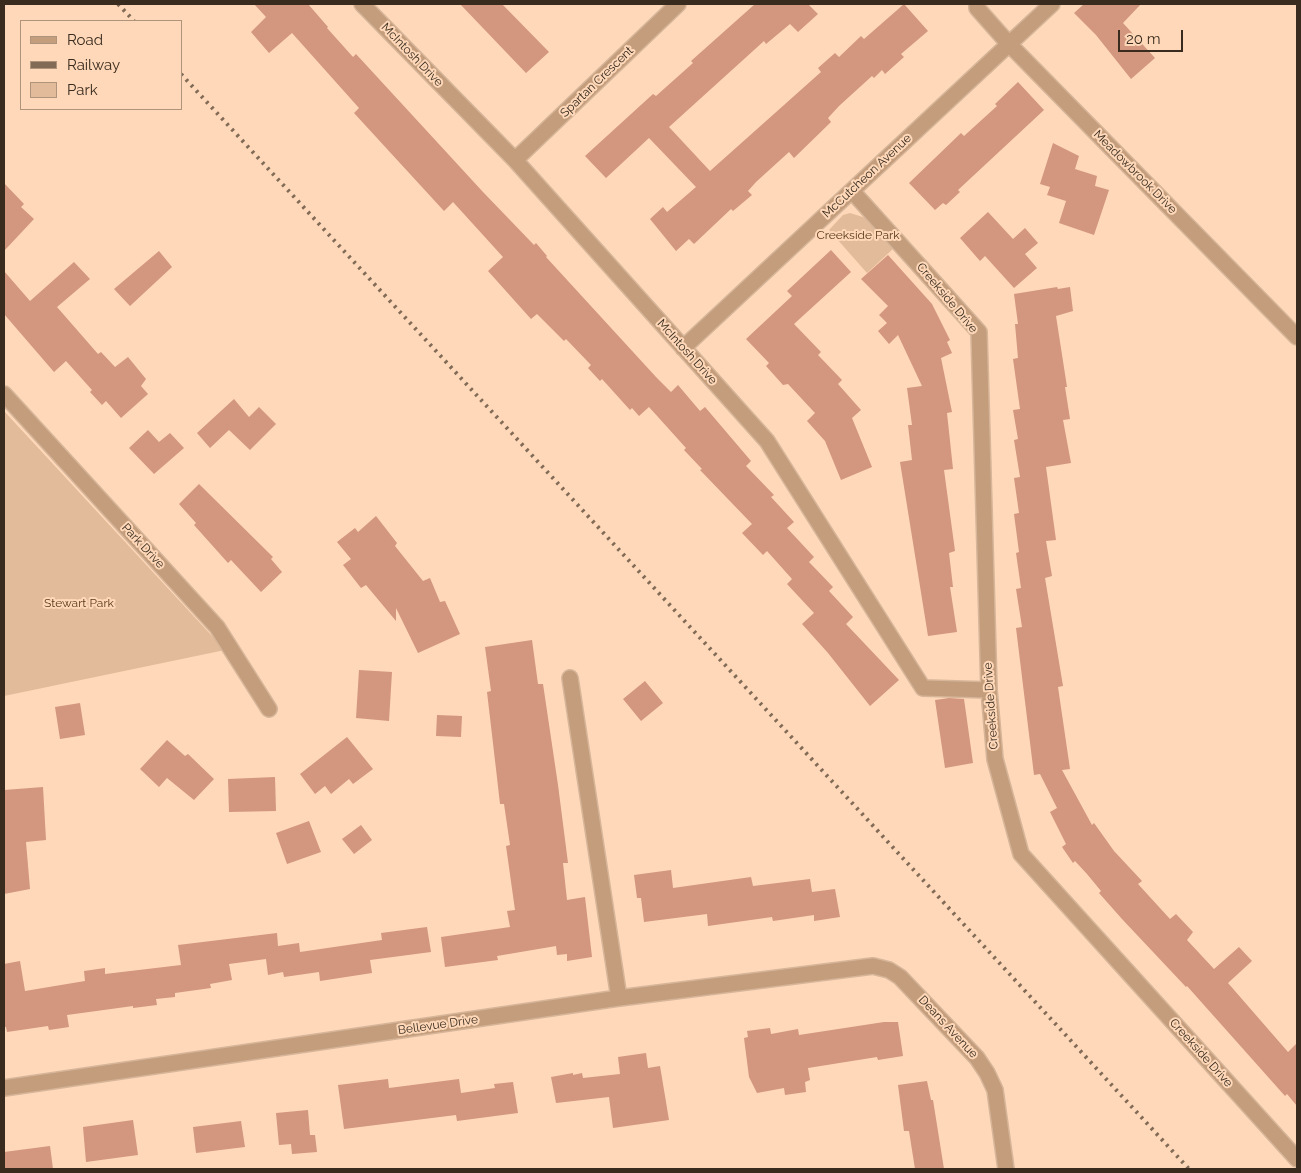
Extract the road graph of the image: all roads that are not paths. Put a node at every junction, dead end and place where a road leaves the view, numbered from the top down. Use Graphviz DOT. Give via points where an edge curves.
graph roads {
  1 [pos="362,4"];
  2 [pos="678,4"];
  3 [pos="977,4"];
  4 [pos="1052,4"];
  5 [pos="1008,43"];
  6 [pos="515,160"];
  7 [pos="852,191"];
  8 [pos="1297,337"];
  9 [pos="683,348"];
  10 [pos="4,394"];
  11 [pos="570,678"];
  12 [pos="989,690"];
  13 [pos="269,709"];
  14 [pos="873,966"];
  15 [pos="619,998"];
  16 [pos="4,1088"];
  17 [pos="1297,1159"];
  18 [pos="1006,1169"];
  1 -- 6 [label="street, McIntosh Drive"];
  2 -- 6 [label="street, Spartan Crescent"];
  3 -- 5 [label="street, Meadowbrook Drive"];
  4 -- 5 [label="street, McCutcheon Avenue"];
  5 -- 7 [label="street, McCutcheon Avenue"];
  5 -- 8 [label="street, Meadowbrook Drive"];
  6 -- 9 [label="street, McIntosh Drive"];
  7 -- 9 [label="street, McCutcheon Avenue"];
  7 -- 12 [label="street, Creekside Drive" via="978,332"];
  9 -- 12 [label="street, McIntosh Drive" via="767,441 923,688"];
  10 -- 13 [label="street, Park Drive" via="217,627"];
  11 -- 15 [label="street"];
  12 -- 17 [label="street, Creekside Drive" via="995,759 1021,854"];
  14 -- 15 [label="street, Bellevue Drive"];
  14 -- 18 [label="street, Deans Avenue" via="900,977 978,1058 995,1090"];
  15 -- 16 [label="street, Bellevue Drive"];
}
